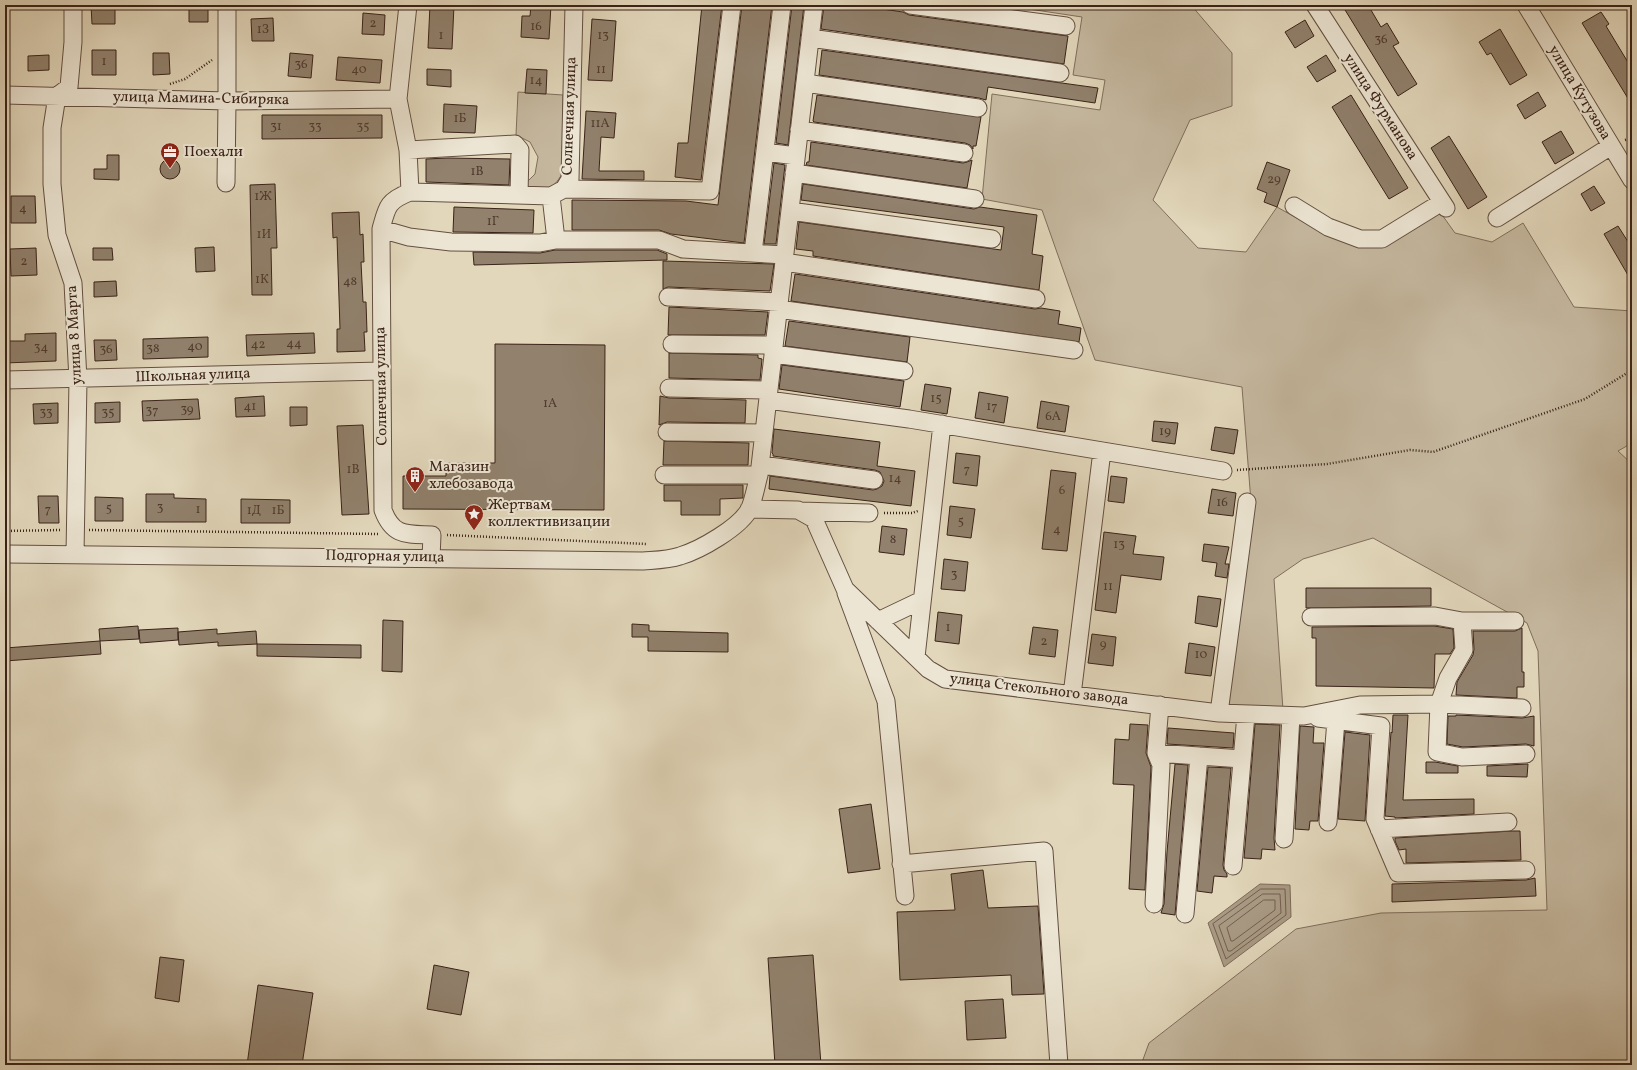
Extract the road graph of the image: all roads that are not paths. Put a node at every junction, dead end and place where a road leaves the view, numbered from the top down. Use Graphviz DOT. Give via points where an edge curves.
graph roads {
  1 [pos="73,5"];
  2 [pos="227,5"];
  3 [pos="408,5"];
  4 [pos="574,5"];
  5 [pos="732,5"];
  6 [pos="782,5"];
  7 [pos="814,5"];
  8 [pos="910,5"];
  9 [pos="1315,5"];
  10 [pos="1526,5"];
  11 [pos="1066,26"];
  12 [pos="810,38"];
  13 [pos="1060,73"];
  14 [pos="805,83"];
  15 [pos="5,95"];
  16 [pos="57,96"];
  17 [pos="398,99"];
  18 [pos="227,101"];
  19 [pos="978,108"];
  20 [pos="799,130"];
  21 [pos="1611,146"];
  22 [pos="408,150"];
  23 [pos="765,152"];
  24 [pos="964,153"];
  25 [pos="796,156"];
  26 [pos="794,173"];
  27 [pos="1632,180"];
  28 [pos="226,183"];
  29 [pos="410,192"];
  30 [pos="557,192"];
  31 [pos="519,195"];
  32 [pos="975,199"];
  33 [pos="1294,206"];
  34 [pos="790,211"];
  35 [pos="1496,218"];
  36 [pos="380,229"];
  37 [pos="992,239"];
  38 [pos="556,240"];
  39 [pos="753,253"];
  40 [pos="784,258"];
  41 [pos="668,297"];
  42 [pos="1036,299"];
  43 [pos="779,306"];
  44 [pos="672,344"];
  45 [pos="773,349"];
  46 [pos="1074,350"];
  47 [pos="382,371"];
  48 [pos="904,371"];
  49 [pos="5,380"];
  50 [pos="78,380"];
  51 [pos="669,388"];
  52 [pos="768,395"];
  53 [pos="942,424"];
  54 [pos="667,432"];
  55 [pos="764,433"];
  56 [pos="1102,451"];
  57 [pos="760,470"];
  58 [pos="1223,471"];
  59 [pos="664,475"];
  60 [pos="874,480"];
  61 [pos="1247,502"];
  62 [pos="749,509"];
  63 [pos="798,510"];
  64 [pos="869,513"];
  65 [pos="5,554"];
  66 [pos="75,554"];
  67 [pos="432,558"];
  68 [pos="845,589"];
  69 [pos="922,600"];
  70 [pos="1311,617"];
  71 [pos="1462,620"];
  72 [pos="878,621"];
  73 [pos="1514,621"];
  74 [pos="916,657"];
  75 [pos="1072,694"];
  76 [pos="1439,704"];
  77 [pos="1160,705"];
  78 [pos="1522,708"];
  79 [pos="1219,713"];
  80 [pos="1246,714"];
  81 [pos="1298,716"];
  82 [pos="1336,720"];
  83 [pos="1156,753"];
  84 [pos="1526,754"];
  85 [pos="1199,756"];
  86 [pos="1242,759"];
  87 [pos="1328,822"];
  88 [pos="1508,822"];
  89 [pos="1379,829"];
  90 [pos="1284,839"];
  91 [pos="902,864"];
  92 [pos="1234,866"];
  93 [pos="1526,870"];
  94 [pos="905,896"];
  95 [pos="1154,904"];
  96 [pos="1185,914"];
  97 [pos="1059,1065"];
  1 -- 16 [label="street" via="69,87"];
  2 -- 18 [label="street"];
  3 -- 17 [label="street"];
  4 -- 30 [label="street, Солнечная улица" via="570,179"];
  5 -- 30 [label="street" via="710,191"];
  6 -- 23 [label="street"];
  7 -- 12 [label="street"];
  8 -- 11 [label="street"];
  9 -- 33 [label="street, улица Фурманова" via="1444,205 1382,240 1360,239 1328,227"];
  10 -- 21 [label="street, улица Кутузова"];
  12 -- 13 [label="street"];
  12 -- 14 [label="street"];
  14 -- 19 [label="street"];
  14 -- 20 [label="street"];
  15 -- 16 [label="street, улица Мамина-Сибиряка"];
  16 -- 18 [label="street, улица Мамина-Сибиряка"];
  16 -- 50 [label="street, улица 8 Марта" via="52,128 52,184 57,236 73,283"];
  17 -- 18 [label="street, улица Мамина-Сибиряка"];
  17 -- 22 [label="street"];
  18 -- 28 [label="street"];
  20 -- 24 [label="street"];
  20 -- 25 [label="street"];
  21 -- 27 [label="street, улица Кутузова"];
  21 -- 35 [label="street"];
  22 -- 29 [label="street"];
  22 -- 31 [label="street" via="515,144 520,150"];
  23 -- 25 [label="street"];
  23 -- 39 [label="street"];
  25 -- 26 [label="street"];
  26 -- 32 [label="street"];
  26 -- 34 [label="street"];
  29 -- 31 [label="street, Солнечная улица"];
  29 -- 36 [label="street, Солнечная улица" via="396,198 387,207"];
  30 -- 31 [label="street, Солнечная улица"];
  30 -- 38 [label="street"];
  34 -- 37 [label="street"];
  34 -- 40 [label="street"];
  36 -- 38 [label="street" via="409,237 451,242 540,243"];
  36 -- 47 [label="street, Солнечная улица"];
  38 -- 39 [label="street" via="659,240 683,249"];
  39 -- 40 [label="street"];
  40 -- 42 [label="street"];
  40 -- 43 [label="street"];
  41 -- 43 [label="street"];
  43 -- 45 [label="street"];
  43 -- 46 [label="street"];
  44 -- 45 [label="street"];
  45 -- 48 [label="street"];
  45 -- 52 [label="street"];
  47 -- 50 [label="street, Школьная улица"];
  47 -- 67 [label="street, Солнечная улица" via="383,510 388,522 395,529 407,534 432,535"];
  49 -- 50 [label="street, Школьная улица"];
  50 -- 66 [label="street, улица 8 Марта"];
  51 -- 52 [label="street"];
  52 -- 53 [label="street"];
  52 -- 55 [label="street"];
  53 -- 56 [label="street"];
  53 -- 69 [label="street"];
  54 -- 55 [label="street"];
  55 -- 57 [label="street"];
  56 -- 58 [label="street"];
  56 -- 75 [label="street"];
  57 -- 59 [label="street"];
  57 -- 60 [label="street"];
  57 -- 62 [label="street"];
  61 -- 79 [label="street"];
  62 -- 63 [label="street"];
  62 -- 67 [label="street, Подгорная улица" via="733,527 705,545 681,556 664,560"];
  63 -- 64 [label="street"];
  63 -- 68 [label="street, улица Стекольного завода" via="814,519"];
  65 -- 66 [label="street, Подгорная улица"];
  66 -- 67 [label="street, Подгорная улица"];
  68 -- 72 [label="street, улица Стекольного завода"];
  68 -- 91 [label="street" via="886,701"];
  69 -- 72 [label="street"];
  69 -- 74 [label="street"];
  70 -- 71 [label="street" via="1435,616"];
  71 -- 73 [label="street"];
  71 -- 76 [label="street" via="1464,650 1448,678"];
  72 -- 74 [label="street, улица Стекольного завода"];
  74 -- 75 [label="street, улица Стекольного завода" via="928,669 945,679"];
  75 -- 77 [label="street, улица Стекольного завода"];
  76 -- 78 [label="street"];
  76 -- 81 [label="street" via="1360,705"];
  76 -- 84 [label="street" via="1437,752 1462,757"];
  77 -- 79 [label="street, улица Стекольного завода"];
  77 -- 83 [label="street"];
  79 -- 80 [label="street, улица Стекольного завода"];
  80 -- 81 [label="street, улица Стекольного завода"];
  80 -- 86 [label="street"];
  81 -- 82 [label="street"];
  81 -- 90 [label="street"];
  82 -- 87 [label="street"];
  82 -- 89 [label="street" via="1380,726 1375,819"];
  83 -- 85 [label="street"];
  83 -- 95 [label="street" via="1161,765"];
  85 -- 86 [label="street"];
  85 -- 96 [label="street"];
  86 -- 92 [label="street"];
  88 -- 89 [label="street"];
  89 -- 93 [label="street" via="1398,873"];
  91 -- 94 [label="street"];
  91 -- 97 [label="street" via="1044,851"];
}
